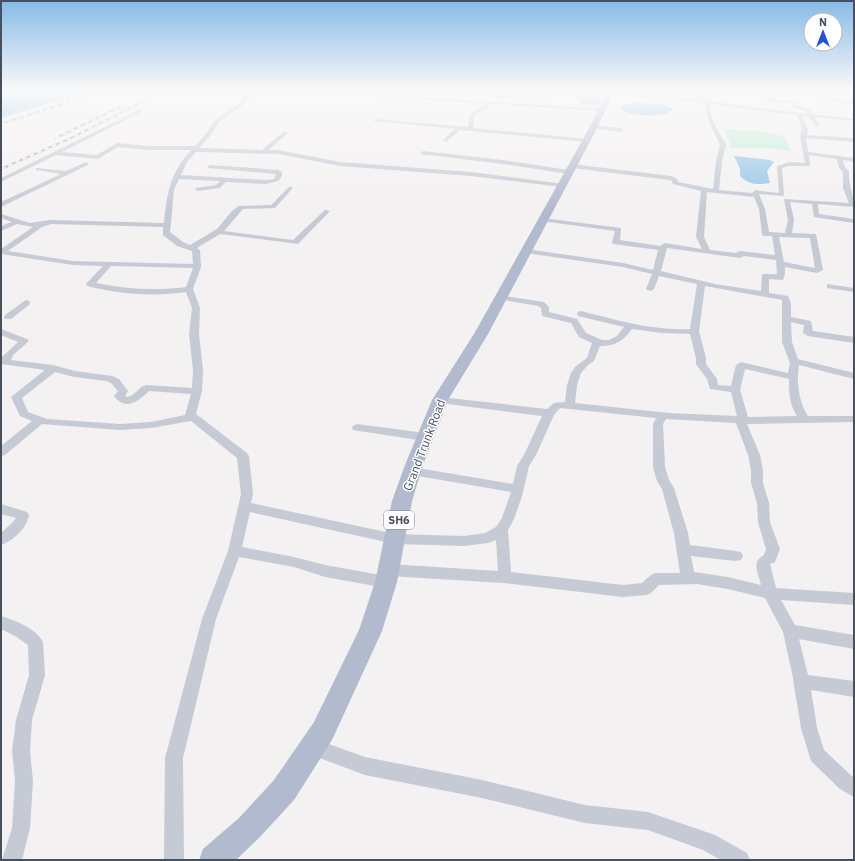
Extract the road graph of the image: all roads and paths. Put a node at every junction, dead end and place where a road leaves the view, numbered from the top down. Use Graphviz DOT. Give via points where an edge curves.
graph roads {
  1 [pos="101,130"];
  2 [pos="212,130"];
  3 [pos="457,130"];
  4 [pos="474,130"];
  5 [pos="592,130"];
  6 [pos="716,130"];
  7 [pos="805,130"];
  8 [pos="285,133"];
  9 [pos="803,136"];
  10 [pos="446,140"];
  11 [pos="587,140"];
  12 [pos="854,140"];
  13 [pos="207,143"];
  14 [pos="197,147"];
  15 [pos="263,148"];
  16 [pos="56,153"];
  17 [pos="806,153"];
  18 [pos="66,154"];
  19 [pos="423,154"];
  20 [pos="840,158"];
  21 [pos="854,160"];
  22 [pos="86,164"];
  23 [pos="210,167"];
  24 [pos="68,173"];
  25 [pos="568,174"];
  26 [pos="177,177"];
  27 [pos="223,179"];
  28 [pos="1,180"];
  29 [pos="8,184"];
  30 [pos="1,188"];
  31 [pos="290,188"];
  32 [pos="846,188"];
  33 [pos="854,188"];
  34 [pos="198,189"];
  35 [pos="704,190"];
  36 [pos="716,191"];
  37 [pos="1,195"];
  38 [pos="756,195"];
  39 [pos="16,198"];
  40 [pos="852,201"];
  41 [pos="815,202"];
  42 [pos="1,205"];
  43 [pos="327,211"];
  44 [pos="1,216"];
  45 [pos="543,220"];
  46 [pos="17,222"];
  47 [pos="50,222"];
  48 [pos="854,222"];
  49 [pos="166,225"];
  50 [pos="1,229"];
  51 [pos="219,232"];
  52 [pos="775,234"];
  53 [pos="788,234"];
  54 [pos="189,248"];
  55 [pos="662,248"];
  56 [pos="526,251"];
  57 [pos="707,251"];
  58 [pos="1,252"];
  59 [pos="780,261"];
  60 [pos="110,263"];
  61 [pos="196,266"];
  62 [pos="656,272"];
  63 [pos="701,283"];
  64 [pos="830,286"];
  65 [pos="189,289"];
  66 [pos="650,289"];
  67 [pos="854,290"];
  68 [pos="765,294"];
  69 [pos="501,297"];
  70 [pos="26,303"];
  71 [pos="581,314"];
  72 [pos="5,317"];
  73 [pos="787,319"];
  74 [pos="1,324"];
  75 [pos="630,326"];
  76 [pos="694,331"];
  77 [pos="1,332"];
  78 [pos="854,340"];
  79 [pos="597,342"];
  80 [pos="4,361"];
  81 [pos="794,361"];
  82 [pos="53,368"];
  83 [pos="854,376"];
  84 [pos="793,377"];
  85 [pos="735,390"];
  86 [pos="196,391"];
  87 [pos="440,400"];
  88 [pos="570,406"];
  89 [pos="549,413"];
  90 [pos="662,416"];
  91 [pos="193,417"];
  92 [pos="854,419"];
  93 [pos="40,420"];
  94 [pos="806,420"];
  95 [pos="742,421"];
  96 [pos="357,428"];
  97 [pos="425,438"];
  98 [pos="2,450"];
  99 [pos="412,471"];
  100 [pos="517,489"];
  101 [pos="244,506"];
  102 [pos="1,509"];
  103 [pos="501,530"];
  104 [pos="395,539"];
  105 [pos="1,540"];
  106 [pos="685,550"];
  107 [pos="235,551"];
  108 [pos="736,556"];
  109 [pos="388,576"];
  110 [pos="504,577"];
  111 [pos="688,578"];
  112 [pos="770,592"];
  113 [pos="854,599"];
  114 [pos="1,622"];
  115 [pos="790,631"];
  116 [pos="854,642"];
  117 [pos="801,681"];
  118 [pos="854,689"];
  119 [pos="312,747"];
  120 [pos="854,788"];
  121 [pos="12,860"];
  122 [pos="174,860"];
  123 [pos="214,860"];
  124 [pos="740,860"];
  1 -- 16 [label="street"];
  2 -- 14 [label="street"];
  3 -- 10 [label="street"];
  4 -- 11 [label="street"];
  5 -- 11 [label="main road, Grand Trunk Road / SH6"];
  6 -- 36 [label="street" via="723,144"];
  7 -- 9 [label="street"];
  8 -- 15 [label="street"];
  9 -- 12 [label="street"];
  9 -- 17 [label="street"];
  11 -- 25 [label="main road, Grand Trunk Road / SH6"];
  13 -- 14 [label="street"];
  14 -- 15 [label="street"];
  14 -- 18 [label="street" via="149,148 117,145 98,157"];
  14 -- 26 [label="street" via="184,160"];
  15 -- 25 [label="street" via="340,164 470,174"];
  16 -- 18 [label="street"];
  16 -- 28 [label="street"];
  17 -- 20 [label="street"];
  17 -- 38 [label="street" via="808,165 789,164 779,167 782,195 755,192"];
  18 -- 24 [label="street" via="35,171"];
  19 -- 25 [label="street" via="503,162"];
  20 -- 21 [label="street"];
  20 -- 32 [label="street" via="842,168 846,171"];
  22 -- 24 [label="street"];
  23 -- 27 [label="street" via="279,172 276,180 266,182"];
  24 -- 39 [label="street"];
  25 -- 35 [label="street" via="671,178 675,183"];
  25 -- 45 [label="main road, Grand Trunk Road / SH6"];
  26 -- 27 [label="street"];
  26 -- 49 [label="street" via="171,190"];
  27 -- 34 [label="street" via="218,187"];
  29 -- 30 [label="street"];
  31 -- 51 [label="street" via="273,207 241,207"];
  32 -- 33 [label="street"];
  32 -- 40 [label="street" via="848,198"];
  35 -- 36 [label="street"];
  35 -- 57 [label="street" via="700,237"];
  36 -- 38 [label="street"];
  37 -- 39 [label="street"];
  38 -- 52 [label="street" via="761,204 766,234"];
  39 -- 42 [label="street"];
  40 -- 41 [label="street" via="853,204"];
  41 -- 48 [label="street" via="816,216"];
  41 -- 53 [label="street" via="786,200 791,220"];
  43 -- 51 [label="street" via="295,242"];
  44 -- 46 [label="street" via="7,216"];
  45 -- 55 [label="street" via="619,229 616,242"];
  45 -- 56 [label="main road, Grand Trunk Road / SH6"];
  46 -- 47 [label="street" via="34,226"];
  46 -- 50 [label="street"];
  47 -- 49 [label="street"];
  47 -- 58 [label="street"];
  49 -- 54 [label="street" via="166,233"];
  51 -- 54 [label="street"];
  52 -- 53 [label="street"];
  52 -- 59 [label="street"];
  53 -- 59 [label="street" via="812,236 819,270 810,270"];
  54 -- 61 [label="street" via="196,250"];
  55 -- 57 [label="street" via="665,245"];
  55 -- 62 [label="street"];
  56 -- 62 [label="street"];
  56 -- 69 [label="main road, Grand Trunk Road / SH6"];
  57 -- 59 [label="street" via="740,256 740,253"];
  58 -- 60 [label="street" via="73,263"];
  59 -- 68 [label="street" via="780,278 765,276"];
  60 -- 61 [label="street"];
  60 -- 65 [label="street" via="90,284 152,292"];
  61 -- 65 [label="street"];
  62 -- 63 [label="street"];
  62 -- 66 [label="street"];
  63 -- 68 [label="street"];
  63 -- 76 [label="street"];
  64 -- 67 [label="street"];
  65 -- 86 [label="street" via="196,308"];
  68 -- 73 [label="street" via="785,298"];
  69 -- 79 [label="street" via="541,304 545,307 545,314 574,321 582,335"];
  69 -- 87 [label="main road, Grand Trunk Road / SH6"];
  70 -- 72 [label="street"];
  71 -- 75 [label="street"];
  72 -- 74 [label="street"];
  73 -- 78 [label="street" via="808,323 808,333"];
  73 -- 81 [label="street" via="787,342"];
  75 -- 76 [label="street" via="663,332"];
  75 -- 79 [label="street" via="620,338 611,343"];
  76 -- 85 [label="street" via="701,364 712,379 714,387"];
  77 -- 80 [label="street" via="24,341 8,354"];
  79 -- 88 [label="street" via="591,359 582,363 575,373"];
  80 -- 82 [label="street"];
  81 -- 83 [label="street"];
  81 -- 84 [label="street"];
  82 -- 86 [label="street" via="115,381 123,391 119,396 125,401 135,399 146,388"];
  82 -- 93 [label="street" via="16,397 24,414"];
  84 -- 85 [label="street" via="741,365"];
  84 -- 94 [label="street" via="798,409"];
  85 -- 95 [label="street"];
  86 -- 91 [label="street" via="190,415"];
  87 -- 89 [label="street"];
  87 -- 97 [label="main road, Grand Trunk Road / SH6"];
  88 -- 89 [label="street" via="558,405"];
  88 -- 90 [label="street"];
  89 -- 100 [label="street" via="523,466"];
  90 -- 95 [label="street"];
  90 -- 106 [label="street" via="658,424 659,467 663,482 668,488"];
  91 -- 93 [label="street" via="120,428"];
  91 -- 101 [label="street" via="243,456 247,494"];
  92 -- 94 [label="street"];
  93 -- 98 [label="street"];
  94 -- 95 [label="street"];
  95 -- 112 [label="street" via="754,455 764,522 773,549 770,558 763,562"];
  96 -- 97 [label="street"];
  97 -- 99 [label="main road, Grand Trunk Road / SH6"];
  99 -- 100 [label="street"];
  99 -- 104 [label="main road, Grand Trunk Road / SH6" via="402,501"];
  100 -- 103 [label="street" via="508,519"];
  101 -- 104 [label="street"];
  101 -- 107 [label="street"];
  102 -- 105 [label="street" via="23,515 16,527"];
  103 -- 104 [label="street" via="488,538 464,541"];
  103 -- 110 [label="street"];
  104 -- 109 [label="main road, Grand Trunk Road / SH6"];
  106 -- 108 [label="street"];
  106 -- 111 [label="street"];
  107 -- 109 [label="street" via="294,562 325,571"];
  107 -- 122 [label="street" via="209,619 174,758"];
  109 -- 110 [label="street"];
  109 -- 119 [label="main road, Grand Trunk Road / SH6" via="370,631 324,731"];
  110 -- 111 [label="street" via="623,591 646,589 656,579"];
  111 -- 112 [label="street"];
  112 -- 113 [label="street"];
  112 -- 115 [label="street"];
  114 -- 121 [label="street" via="35,642 37,675 24,720 21,751 24,781 21,828"];
  115 -- 116 [label="street"];
  115 -- 117 [label="street"];
  117 -- 118 [label="street"];
  117 -- 120 [label="street" via="816,755"];
  119 -- 123 [label="main road, Grand Trunk Road / SH6" via="284,790 249,828"];
  119 -- 124 [label="street" via="365,766 482,789 585,814 648,821 708,842"];
}
